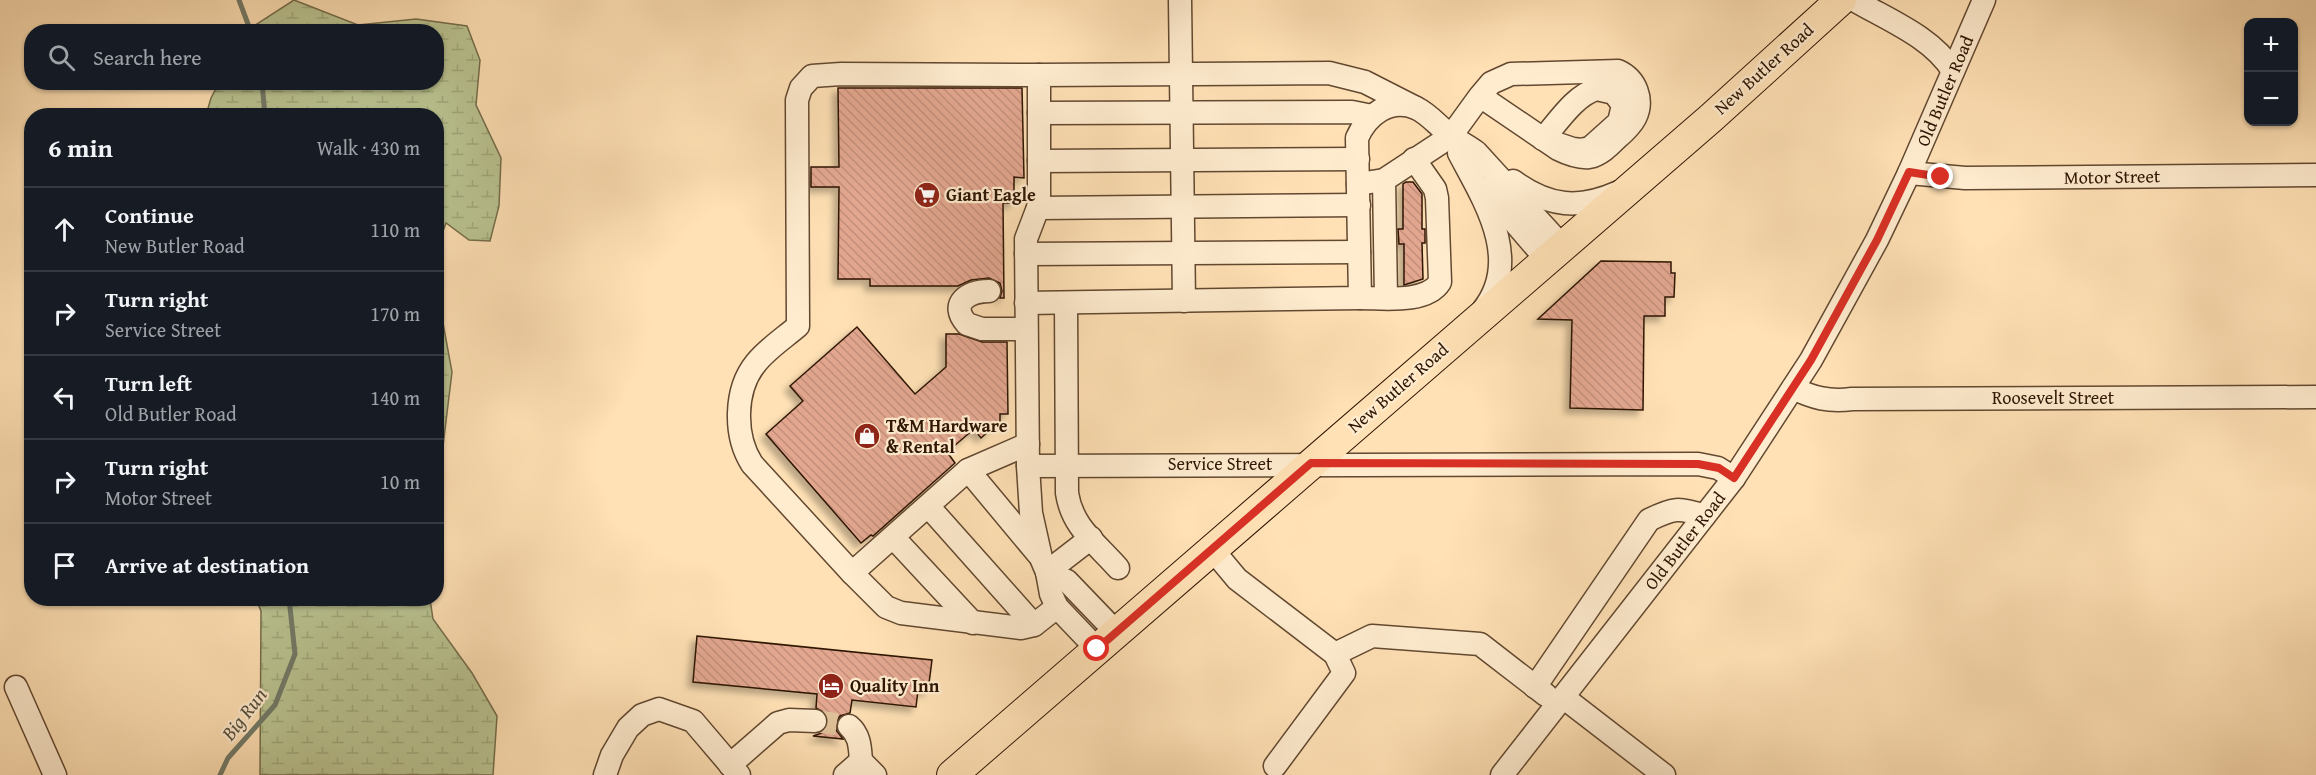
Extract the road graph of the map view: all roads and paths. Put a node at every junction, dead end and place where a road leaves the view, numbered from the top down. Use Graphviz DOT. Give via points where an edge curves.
graph roads {
  1 [pos="1180,0"];
  2 [pos="1841,0"];
  3 [pos="1854,0"];
  4 [pos="1983,0"];
  5 [pos="1953,71"];
  6 [pos="1181,74"];
  7 [pos="1039,75"];
  8 [pos="1374,86"];
  9 [pos="1480,96"];
  10 [pos="1416,108"];
  11 [pos="1039,113"];
  12 [pos="1181,113"];
  13 [pos="1374,114"];
  14 [pos="1455,145"];
  15 [pos="1358,159"];
  16 [pos="1414,159"];
  17 [pos="1482,159"];
  18 [pos="1039,161"];
  19 [pos="1182,161"];
  20 [pos="1909,172"];
  21 [pos="2316,175"];
  22 [pos="1384,180"];
  23 [pos="1639,180"];
  24 [pos="1358,194"];
  25 [pos="1183,207"];
  26 [pos="1038,208"];
  27 [pos="1359,252"];
  28 [pos="1554,253"];
  29 [pos="1026,254"];
  30 [pos="1184,254"];
  31 [pos="1011,294"];
  32 [pos="1360,298"];
  33 [pos="1386,298"];
  34 [pos="1184,301"];
  35 [pos="1066,303"];
  36 [pos="1472,324"];
  37 [pos="1026,329"];
  38 [pos="1793,388"];
  39 [pos="2316,397"];
  40 [pos="1028,455"];
  41 [pos="1311,463"];
  42 [pos="1067,465"];
  43 [pos="968,470"];
  44 [pos="1734,478"];
  45 [pos="928,506"];
  46 [pos="1704,516"];
  47 [pos="892,537"];
  48 [pos="1091,538"];
  49 [pos="1212,549"];
  50 [pos="1044,565"];
  51 [pos="1118,568"];
  52 [pos="852,573"];
  53 [pos="1057,607"];
  54 [pos="973,623"];
  55 [pos="1034,625"];
  56 [pos="1107,641"];
  57 [pos="1335,654"];
  58 [pos="15,687"];
  59 [pos="1535,687"];
  60 [pos="1560,701"];
  61 [pos="815,721"];
  62 [pos="849,726"];
  63 [pos="978,765"];
  64 [pos="1275,766"];
  65 [pos="734,770"];
  66 [pos="860,770"];
  67 [pos="55,775"];
  68 [pos="605,775"];
  69 [pos="952,775"];
  70 [pos="1502,775"];
  71 [pos="1664,775"];
  1 -- 6 [label="street"];
  2 -- 23 [label="main road, New Butler Road"];
  3 -- 5 [label="street" via="1930,45"];
  4 -- 5 [label="street, Old Butler Road"];
  5 -- 20 [label="street, Old Butler Road"];
  6 -- 7 [label="street"];
  6 -- 8 [label="street" via="1323,73 1344,75"];
  6 -- 12 [label="street"];
  7 -- 11 [label="street"];
  7 -- 52 [label="street" via="841,74 812,76 801,87 797,100 798,327 757,362 747,377 739,406 742,441 752,464"];
  8 -- 10 [label="street"];
  8 -- 13 [label="street" via="1381,96 1380,107"];
  9 -- 9 [label="street" via="1569,155 1589,157 1607,148 1634,119 1639,100 1633,82 1618,71 1511,74 1491,83"];
  9 -- 14 [label="street"];
  10 -- 13 [label="street" via="1392,106"];
  10 -- 14 [label="street"];
  11 -- 12 [label="street"];
  11 -- 18 [label="street"];
  12 -- 13 [label="street"];
  12 -- 19 [label="street"];
  13 -- 15 [label="street" via="1358,138"];
  14 -- 16 [label="street"];
  14 -- 17 [label="street" via="1463,142"];
  14 -- 28 [label="street" via="1471,172"];
  14 -- 36 [label="street" via="1485,202 1500,253 1495,290"];
  15 -- 19 [label="street"];
  15 -- 24 [label="street"];
  16 -- 22 [label="street"];
  16 -- 33 [label="street" via="1437,198 1440,282 1420,295"];
  17 -- 23 [label="street" via="1518,185 1558,203 1591,202"];
  17 -- 28 [label="street"];
  18 -- 19 [label="street"];
  18 -- 26 [label="street"];
  19 -- 25 [label="street"];
  20 -- 21 [label="street, Motor Street" via="1965,178"];
  20 -- 38 [label="street, Old Butler Road" via="1845,301"];
  22 -- 24 [label="street"];
  22 -- 33 [label="street"];
  23 -- 28 [label="main road, New Butler Road"];
  24 -- 25 [label="street"];
  24 -- 27 [label="street"];
  25 -- 26 [label="street"];
  25 -- 30 [label="street"];
  26 -- 29 [label="street" via="1029,229"];
  27 -- 30 [label="street"];
  27 -- 32 [label="street"];
  28 -- 36 [label="main road, New Butler Road"];
  29 -- 30 [label="street"];
  29 -- 31 [label="street"];
  30 -- 34 [label="street"];
  31 -- 35 [label="street"];
  31 -- 37 [label="street"];
  31 -- 37 [label="street" via="972,293 961,303 960,311 967,324 982,329"];
  32 -- 33 [label="street"];
  32 -- 34 [label="street"];
  34 -- 35 [label="street"];
  35 -- 42 [label="street"];
  36 -- 41 [label="main road, New Butler Road"];
  37 -- 40 [label="street"];
  38 -- 39 [label="street, Roosevelt Street" via="1815,398 1840,401"];
  38 -- 44 [label="street, Old Butler Road"];
  40 -- 42 [label="street, Service Street"];
  40 -- 43 [label="street"];
  40 -- 50 [label="street" via="1031,513"];
  41 -- 42 [label="street, Service Street"];
  41 -- 44 [label="street, Service Street" via="1698,464 1719,468"];
  41 -- 49 [label="main road, New Butler Road"];
  42 -- 48 [label="street" via="1070,508"];
  43 -- 45 [label="street"];
  43 -- 50 [label="street"];
  44 -- 46 [label="street, Old Butler Road"];
  45 -- 47 [label="street"];
  45 -- 55 [label="street"];
  46 -- 59 [label="street" via="1685,509 1666,511 1649,520"];
  46 -- 60 [label="street, Old Butler Road"];
  47 -- 52 [label="street"];
  47 -- 54 [label="street"];
  48 -- 50 [label="street"];
  48 -- 51 [label="street"];
  49 -- 56 [label="main road, New Butler Road"];
  49 -- 57 [label="street" via="1237,579"];
  50 -- 53 [label="street"];
  50 -- 56 [label="street" via="1067,581"];
  52 -- 54 [label="street" via="886,607 901,613"];
  53 -- 55 [label="street"];
  53 -- 56 [label="street"];
  54 -- 55 [label="street" via="1021,628"];
  56 -- 63 [label="main road, New Butler Road"];
  57 -- 59 [label="street" via="1372,636 1480,644"];
  57 -- 64 [label="street" via="1344,673"];
  58 -- 67 [label="street"];
  59 -- 60 [label="street"];
  60 -- 70 [label="street, Old Butler Road"];
  60 -- 71 [label="street"];
  61 -- 65 [label="street" via="778,723"];
  62 -- 66 [label="street" via="859,741"];
  63 -- 69 [label="main road, New Butler Road"];
  65 -- 68 [label="street" via="693,721 659,710 642,715 628,728"];
}
